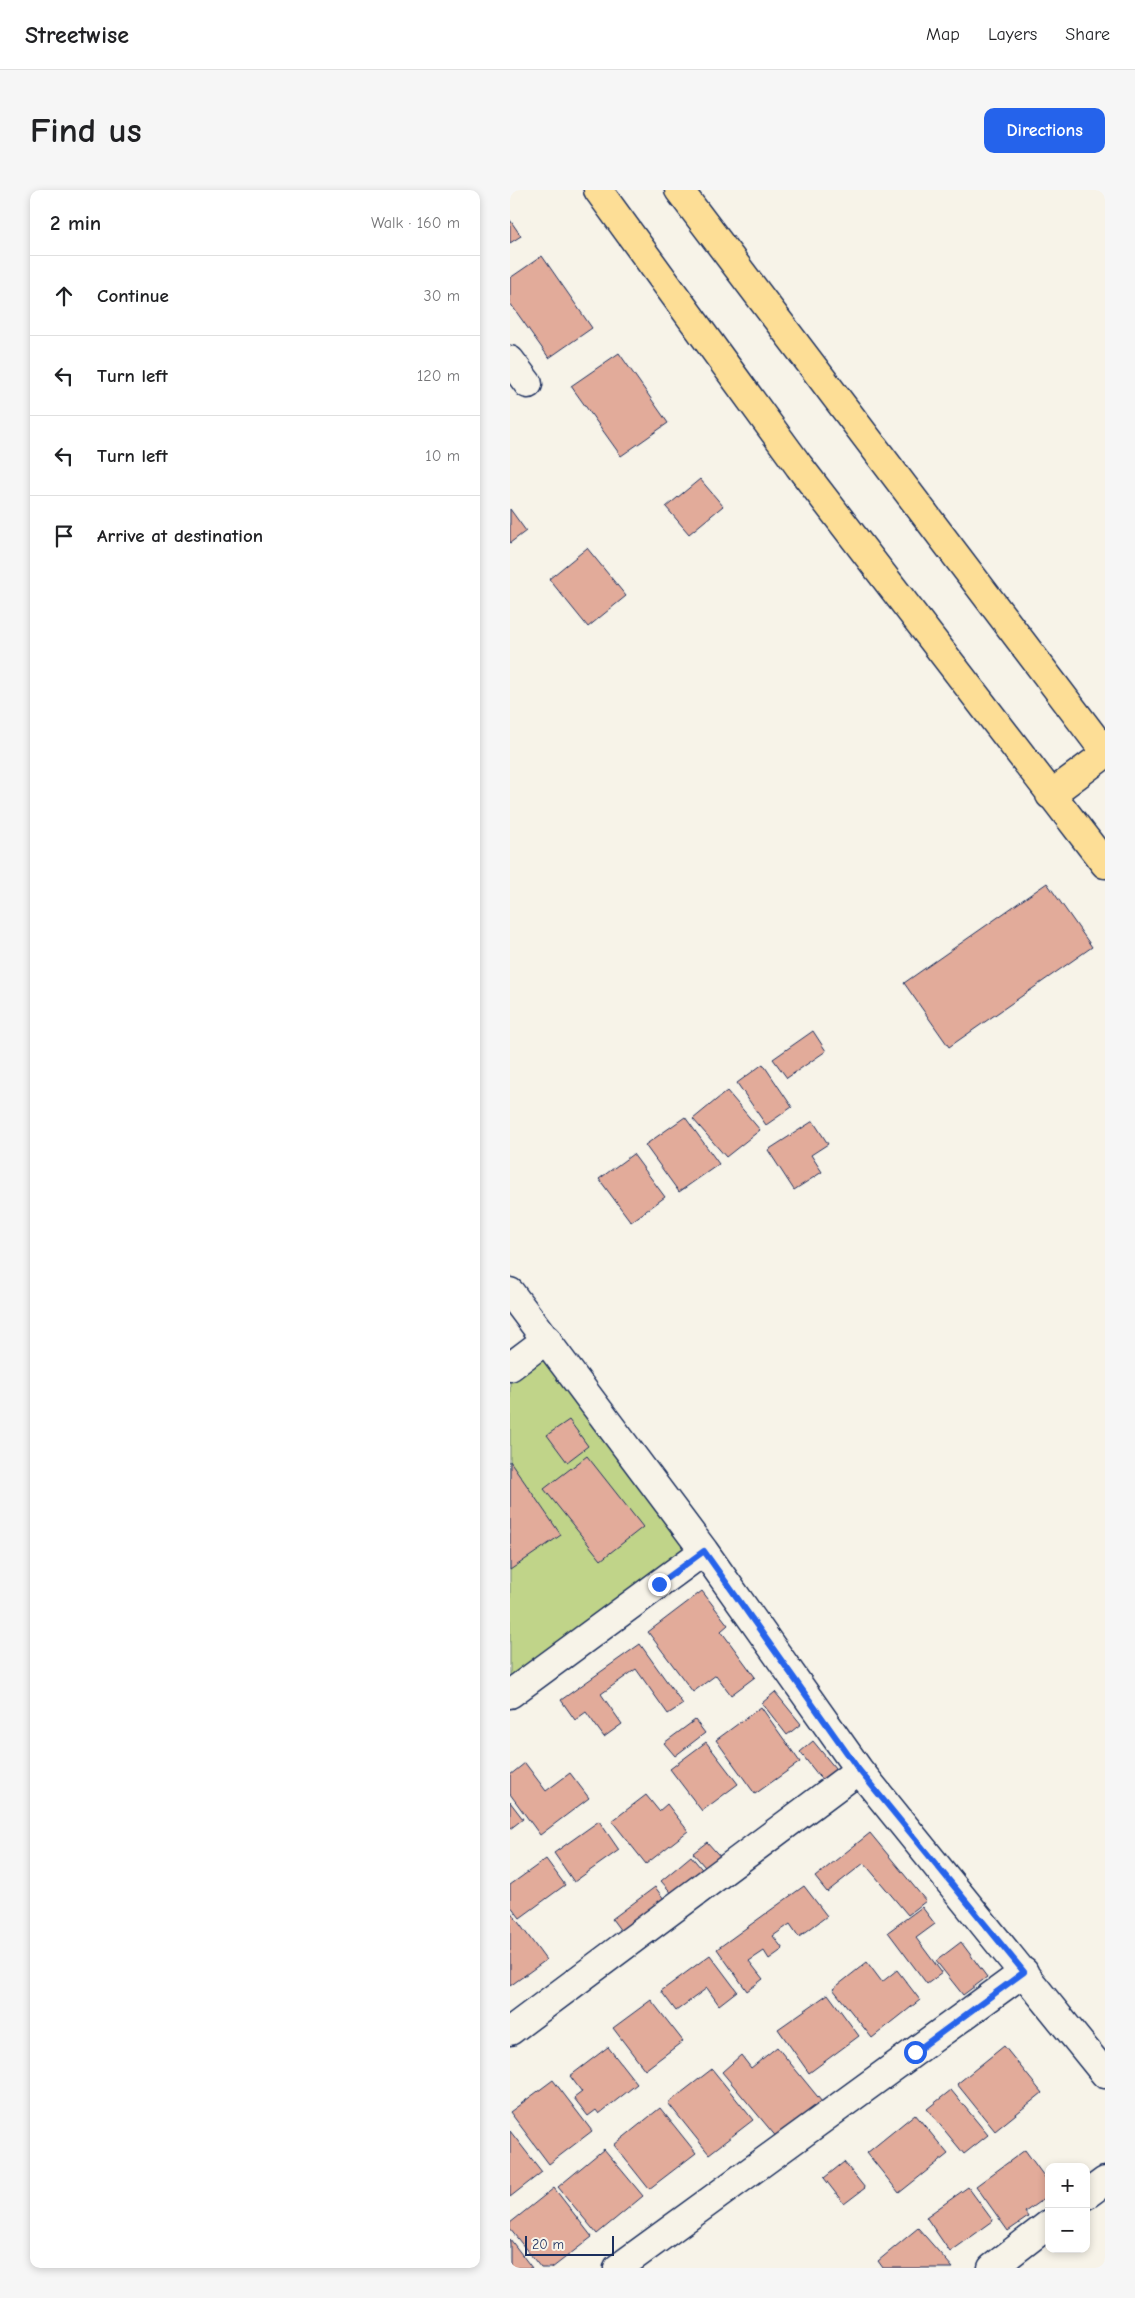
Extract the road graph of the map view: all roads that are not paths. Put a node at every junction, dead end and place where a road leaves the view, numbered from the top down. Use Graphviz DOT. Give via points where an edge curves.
graph roads {
  1 [pos="598,190"];
  2 [pos="678,190"];
  3 [pos="510,360"];
  4 [pos="528,384"];
  5 [pos="1105,753"];
  6 [pos="1050,795"];
  7 [pos="1103,858"];
  8 [pos="510,1292"];
  9 [pos="547,1338"];
  10 [pos="510,1367"];
  11 [pos="704,1551"];
  12 [pos="510,1694"];
  13 [pos="859,1770"];
  14 [pos="1024,1972"];
  15 [pos="510,2031"];
  16 [pos="1105,2074"];
  17 [pos="1105,2181"];
  18 [pos="1090,2192"];
  19 [pos="1045,2227"];
  20 [pos="618,2268"];
  21 [pos="992,2268"];
  1 -- 6 [label="main road" via="798,466"];
  2 -- 5 [label="main road"];
  3 -- 4 [label="street"];
  5 -- 6 [label="main road"];
  6 -- 7 [label="main road"];
  8 -- 9 [label="street"];
  9 -- 10 [label="street"];
  9 -- 11 [label="street"];
  11 -- 12 [label="street"];
  11 -- 13 [label="street"];
  13 -- 14 [label="street"];
  13 -- 15 [label="street"];
  14 -- 16 [label="street"];
  14 -- 20 [label="street"];
  17 -- 18 [label="street"];
  19 -- 21 [label="street"];
}
